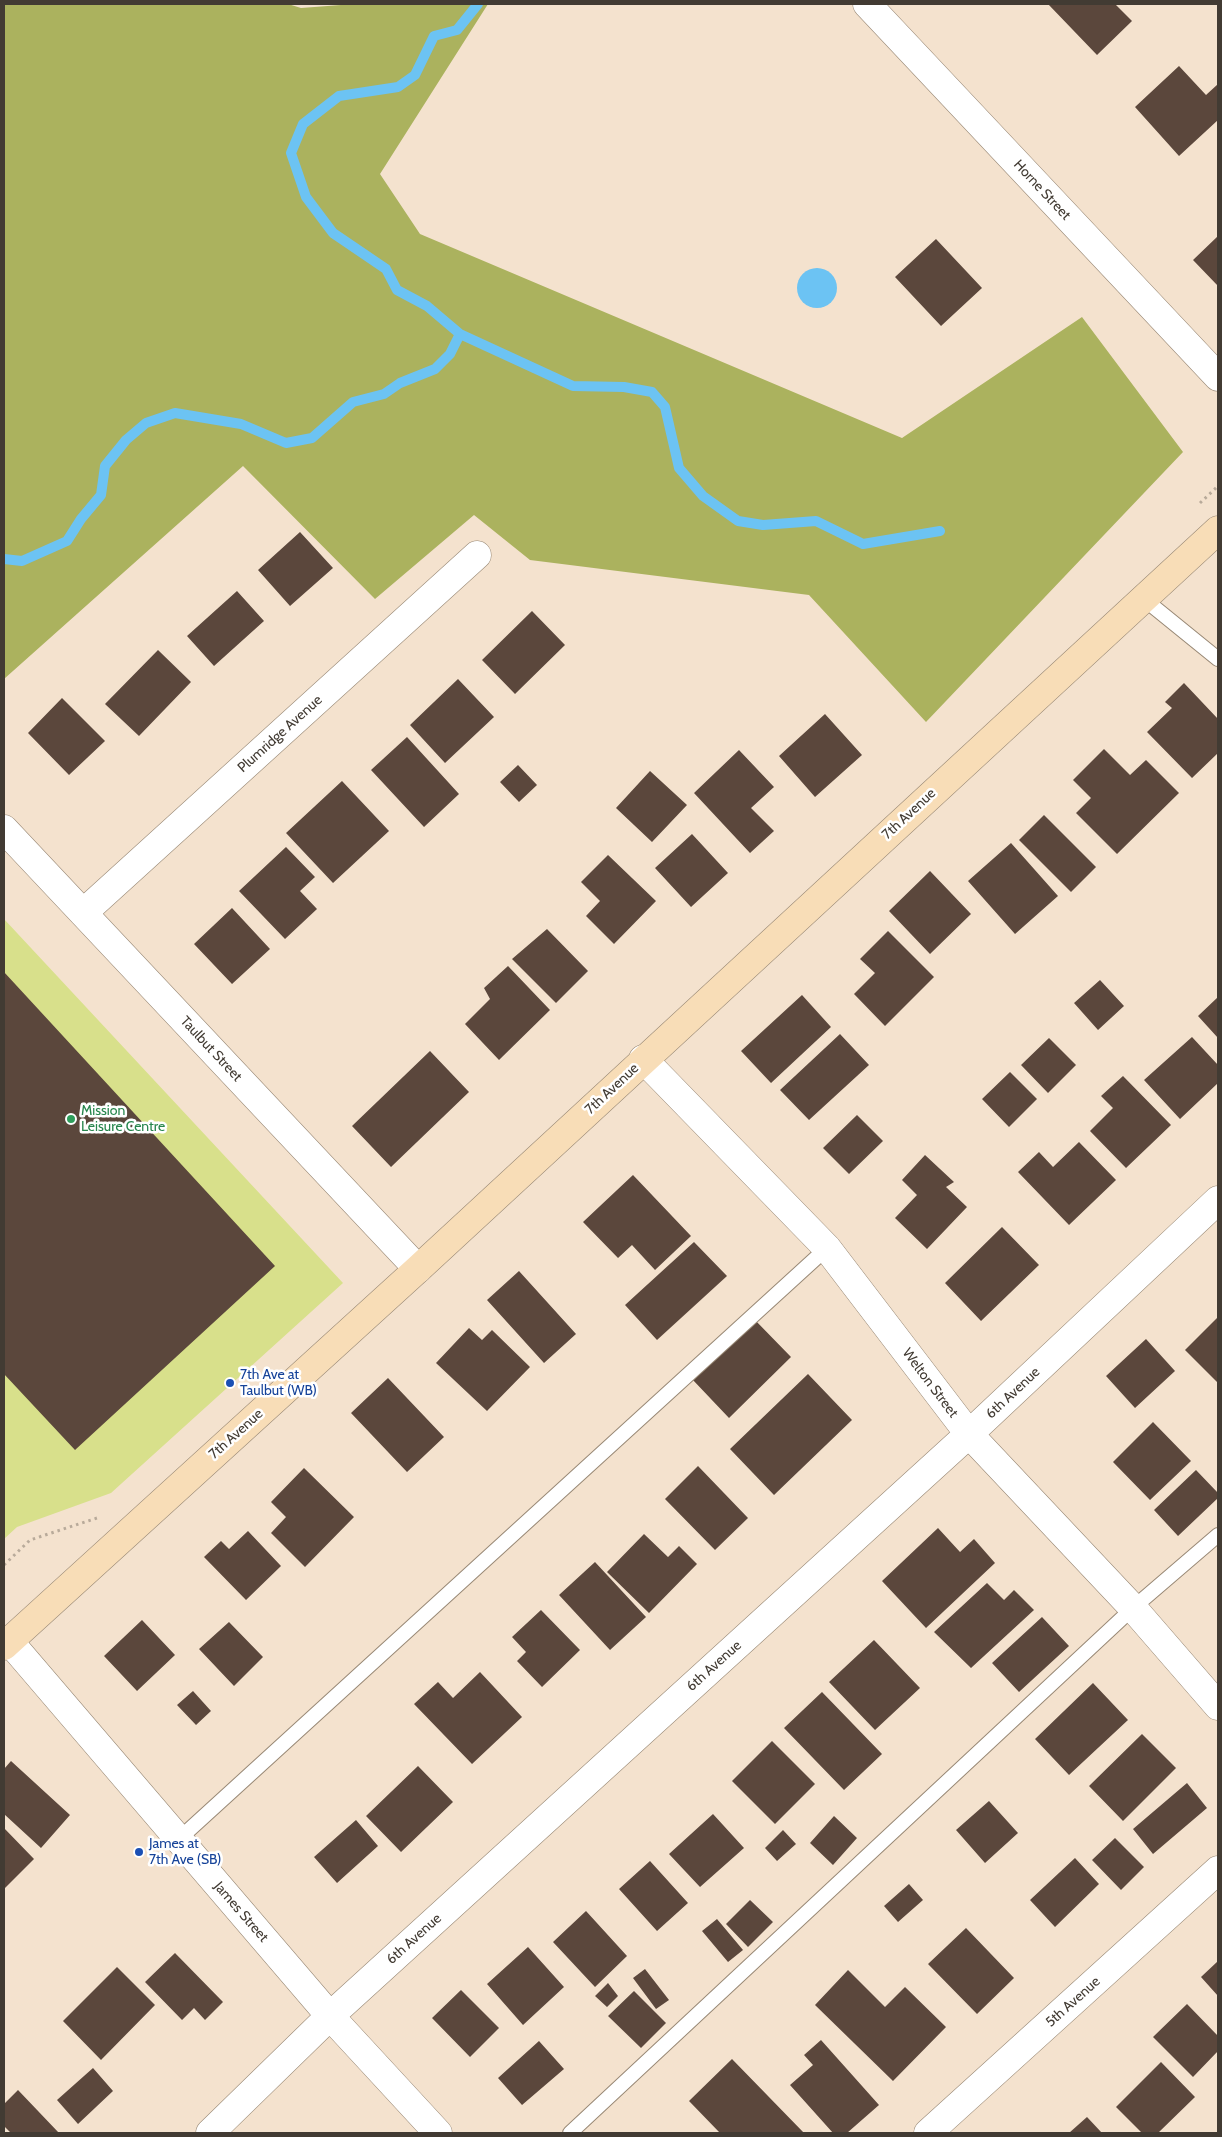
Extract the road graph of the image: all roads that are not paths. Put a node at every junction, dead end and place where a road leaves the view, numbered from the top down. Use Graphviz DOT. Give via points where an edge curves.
graph roads {
  1 [pos="867,4"];
  2 [pos="1218,377"];
  3 [pos="1218,530"];
  4 [pos="477,555"];
  5 [pos="1144,599"];
  6 [pos="1218,659"];
  7 [pos="4,829"];
  8 [pos="83,913"];
  9 [pos="643,1059"];
  10 [pos="1218,1200"];
  11 [pos="827,1248"];
  12 [pos="418,1269"];
  13 [pos="969,1434"];
  14 [pos="1218,1535"];
  15 [pos="1133,1608"];
  16 [pos="6,1643"];
  17 [pos="1218,1706"];
  18 [pos="178,1840"];
  19 [pos="1218,1870"];
  20 [pos="330,2016"];
  21 [pos="210,2133"];
  22 [pos="438,2133"];
  23 [pos="570,2133"];
  24 [pos="928,2133"];
  1 -- 2 [label="street, Horne Street"];
  3 -- 5 [label="street, 7th Avenue"];
  4 -- 8 [label="street, Plumridge Avenue"];
  5 -- 6 [label="lane"];
  5 -- 9 [label="street, 7th Avenue"];
  7 -- 8 [label="street, Taulbut Street"];
  8 -- 12 [label="street, Taulbut Street"];
  9 -- 11 [label="street, Welton Street"];
  9 -- 12 [label="street, 7th Avenue"];
  10 -- 13 [label="street, 6th Avenue"];
  11 -- 13 [label="street, Welton Street"];
  11 -- 18 [label="lane"];
  12 -- 16 [label="street, 7th Avenue"];
  13 -- 15 [label="street, Welton Street"];
  13 -- 20 [label="street, 6th Avenue"];
  14 -- 15 [label="lane"];
  15 -- 17 [label="street, Welton Street"];
  15 -- 23 [label="lane"];
  16 -- 18 [label="street, James Street"];
  18 -- 20 [label="street, James Street"];
  19 -- 24 [label="street, 5th Avenue"];
  20 -- 21 [label="street, 6th Avenue"];
  20 -- 22 [label="street, James Street"];
}
